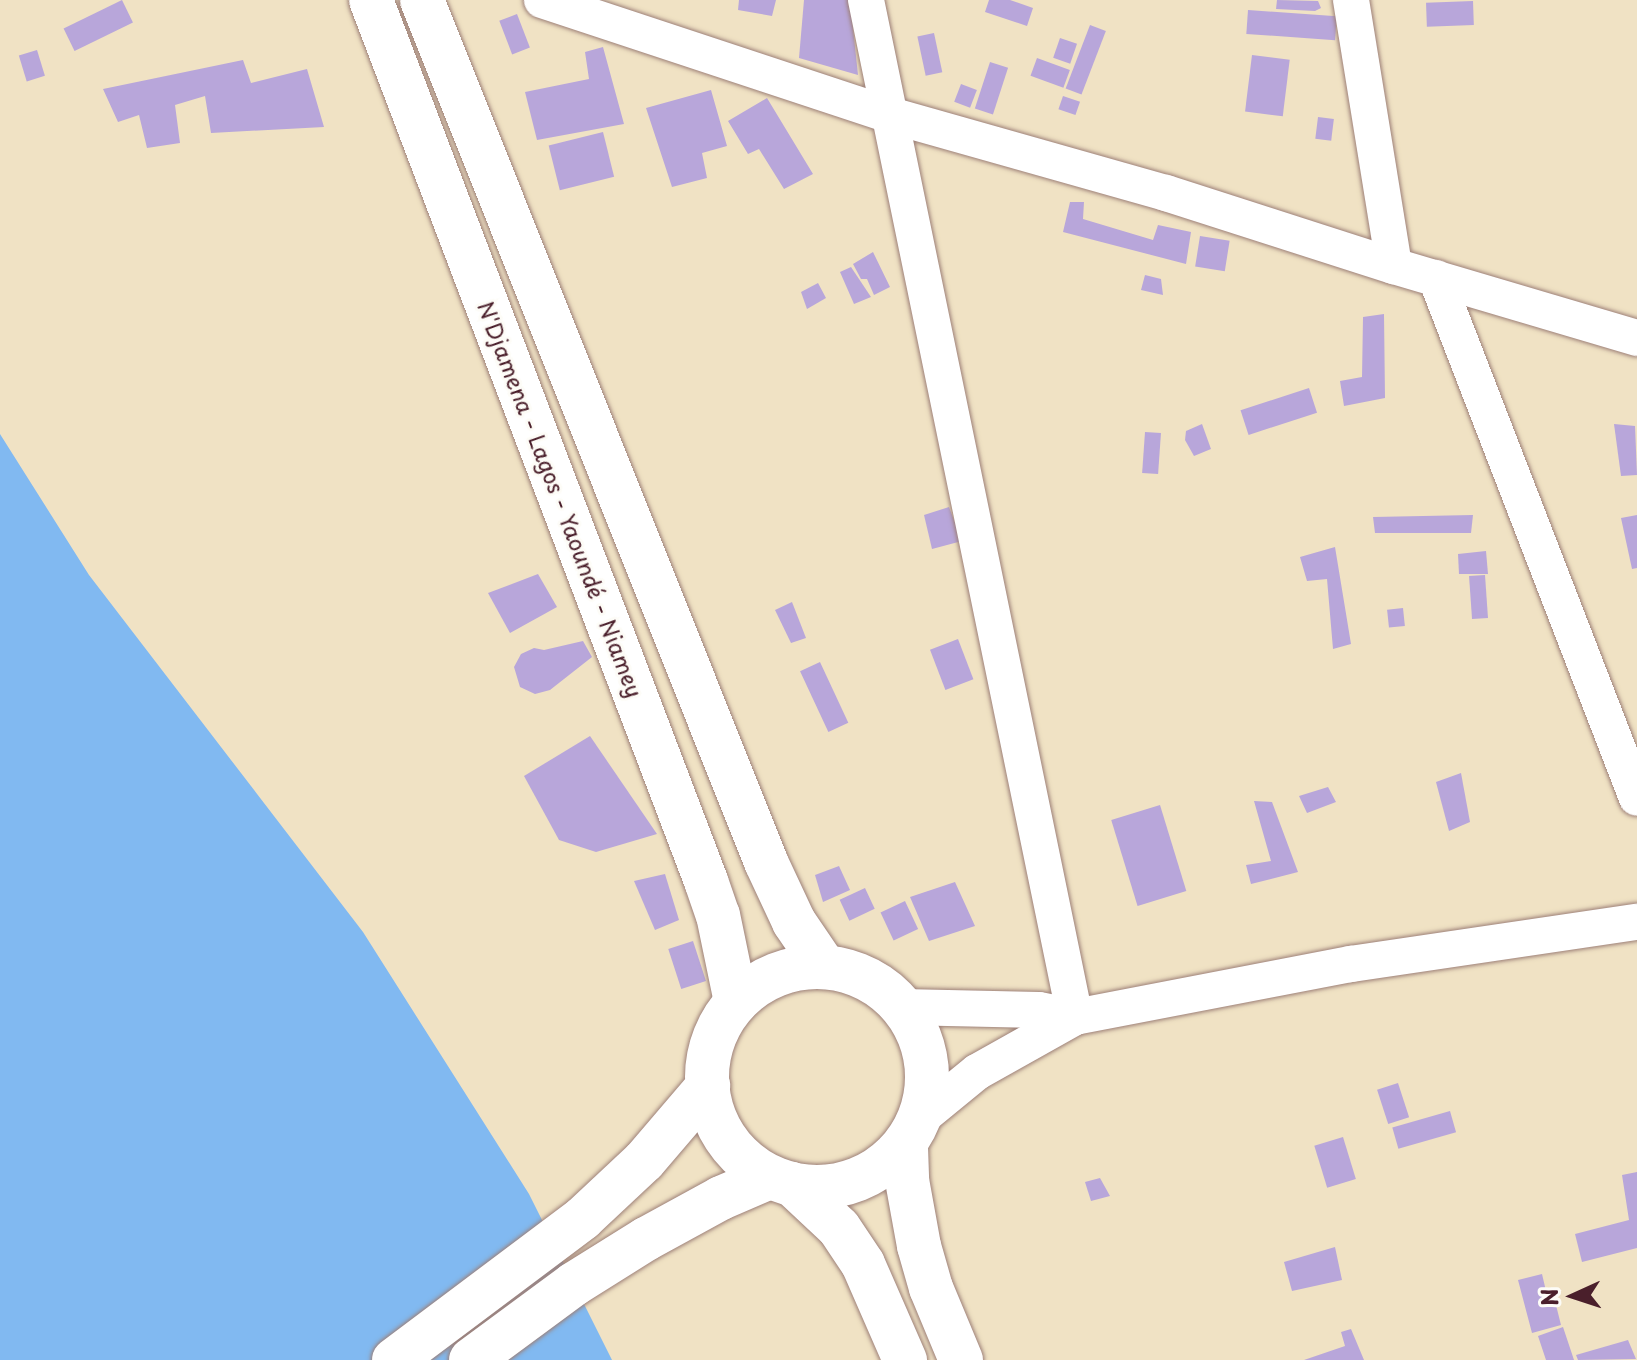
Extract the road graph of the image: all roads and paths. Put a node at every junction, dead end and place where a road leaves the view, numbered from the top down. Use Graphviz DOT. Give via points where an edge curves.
graph roads {
  1 [pos="371,0"];
  2 [pos="422,0"];
  3 [pos="542,0"];
  4 [pos="866,0"];
  5 [pos="1351,0"];
  6 [pos="890,115"];
  7 [pos="1394,266"];
  8 [pos="1436,278"];
  9 [pos="1637,338"];
  10 [pos="1637,798"];
  11 [pos="1637,922"];
  12 [pos="824,966"];
  13 [pos="736,1002"];
  14 [pos="902,1007"];
  15 [pos="1075,1017"];
  16 [pos="708,1086"];
  17 [pos="914,1132"];
  18 [pos="781,1180"];
  19 [pos="394,1360"];
  20 [pos="471,1360"];
  21 [pos="905,1360"];
  22 [pos="961,1360"];
  1 -- 13 [label="main road, N'Djamena - Lagos - Yaoundé - Niamey" via="706,881"];
  2 -- 12 [label="main road" via="766,862 794,922"];
  3 -- 6 [label="street"];
  4 -- 6 [label="street"];
  5 -- 7 [label="street"];
  6 -- 7 [label="street" via="1166,193"];
  6 -- 15 [label="street"];
  7 -- 8 [label="street"];
  8 -- 9 [label="street"];
  8 -- 10 [label="street"];
  11 -- 15 [label="street" via="1351,964"];
  12 -- 13 [label="main road" via="775,974"];
  12 -- 14 [label="main road" via="867,978"];
  13 -- 16 [label="main road" via="713,1041"];
  14 -- 15 [label="street" via="1039,1010"];
  14 -- 17 [label="main road" via="923,1047 927,1070"];
  15 -- 17 [label="street" via="977,1072"];
  16 -- 18 [label="main road" via="721,1130 750,1164"];
  16 -- 19 [label="main road" via="644,1161 583,1218"];
  17 -- 18 [label="main road" via="858,1179 814,1187"];
  17 -- 22 [label="main road" via="907,1180 919,1246"];
  18 -- 20 [label="main road" via="721,1198 646,1239"];
  18 -- 21 [label="main road" via="839,1228 863,1264"];
}
